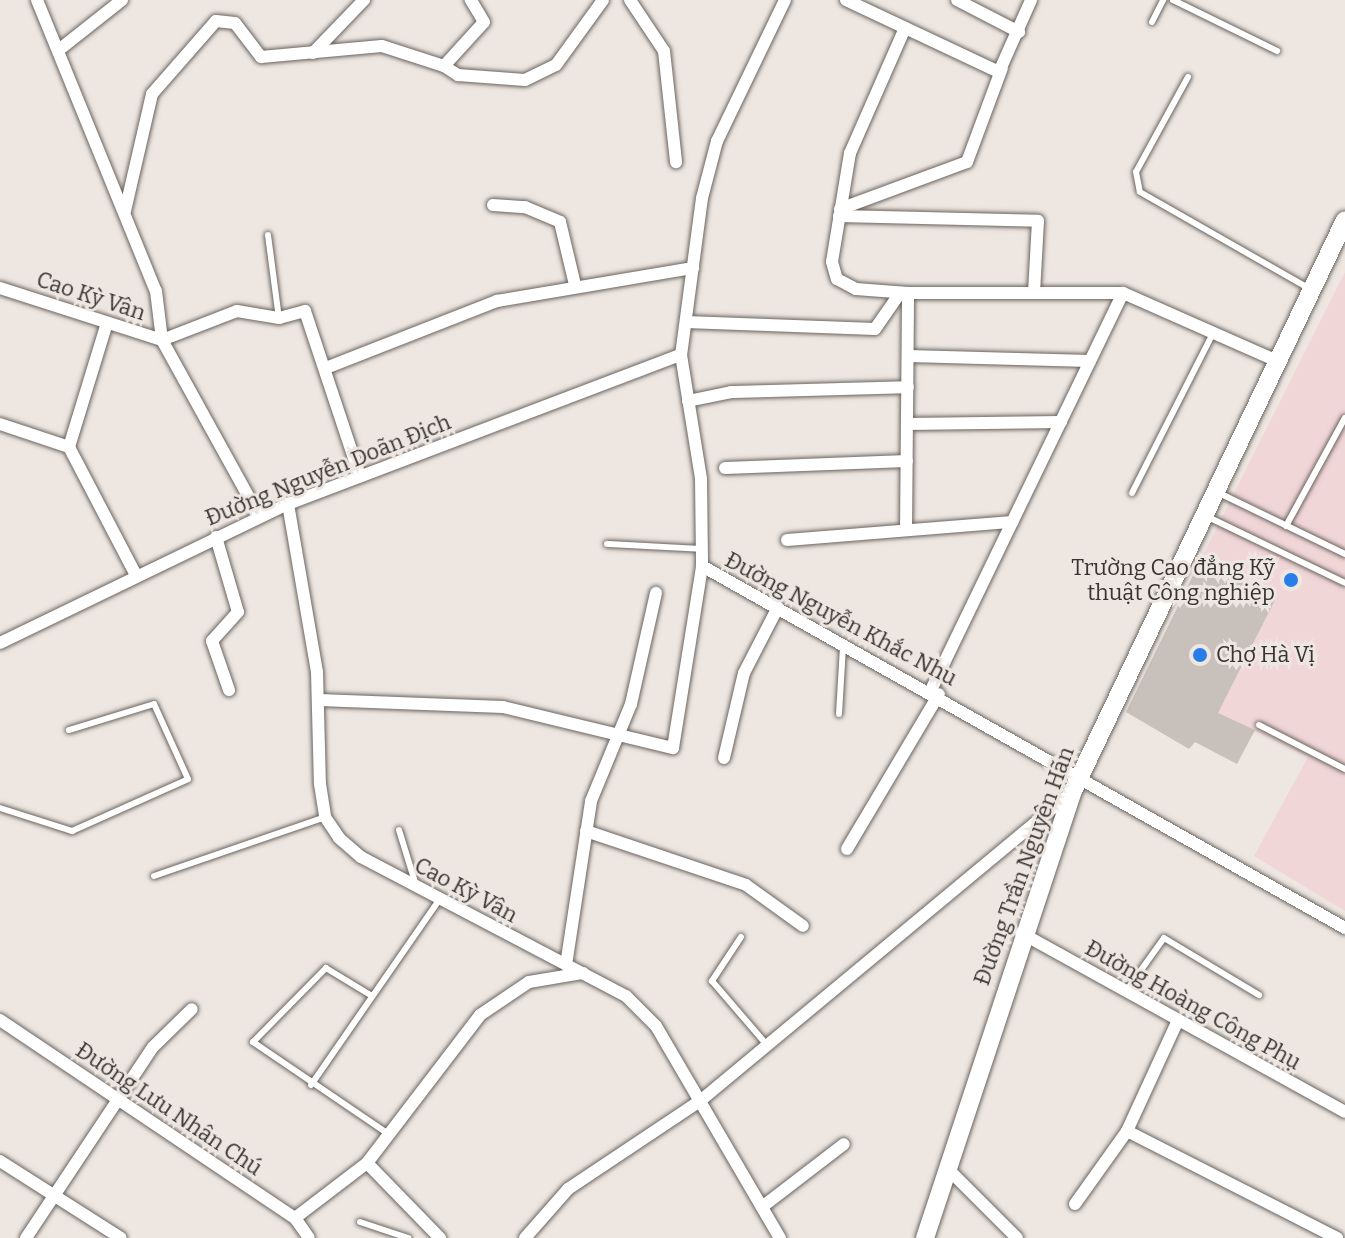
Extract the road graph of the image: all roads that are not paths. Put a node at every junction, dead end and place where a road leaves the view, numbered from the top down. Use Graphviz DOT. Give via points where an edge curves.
graph roads {
  1 [pos="37,0"];
  2 [pos="122,0"];
  3 [pos="364,0"];
  4 [pos="471,0"];
  5 [pos="603,0"];
  6 [pos="630,0"];
  7 [pos="785,0"];
  8 [pos="846,0"];
  9 [pos="957,0"];
  10 [pos="1031,0"];
  11 [pos="1163,0"];
  12 [pos="1173,0"];
  13 [pos="1152,22"];
  14 [pos="905,28"];
  15 [pos="1019,32"];
  16 [pos="60,49"];
  17 [pos="1277,51"];
  18 [pos="313,53"];
  19 [pos="444,66"];
  20 [pos="1002,68"];
  21 [pos="1188,77"];
  22 [pos="676,162"];
  23 [pos="493,205"];
  24 [pos="125,211"];
  25 [pos="840,212"];
  26 [pos="1345,220"];
  27 [pos="268,235"];
  28 [pos="693,268"];
  29 [pos="575,285"];
  30 [pos="0,288"];
  31 [pos="1311,289"];
  32 [pos="904,293"];
  33 [pos="1034,293"];
  34 [pos="1123,293"];
  35 [pos="279,318"];
  36 [pos="686,322"];
  37 [pos="107,323"];
  38 [pos="1213,333"];
  39 [pos="162,340"];
  40 [pos="681,355"];
  41 [pos="908,356"];
  42 [pos="1090,361"];
  43 [pos="1277,361"];
  44 [pos="326,368"];
  45 [pos="908,387"];
  46 [pos="688,401"];
  47 [pos="1345,418"];
  48 [pos="1061,422"];
  49 [pos="0,424"];
  50 [pos="907,424"];
  51 [pos="69,447"];
  52 [pos="907,461"];
  53 [pos="725,468"];
  54 [pos="360,476"];
  55 [pos="1216,491"];
  56 [pos="1132,493"];
  57 [pos="288,504"];
  58 [pos="1205,515"];
  59 [pos="259,516"];
  60 [pos="1012,522"];
  61 [pos="1286,526"];
  62 [pos="906,530"];
  63 [pos="216,537"];
  64 [pos="787,540"];
  65 [pos="607,544"];
  66 [pos="702,549"];
  67 [pos="1345,554"];
  68 [pos="702,566"];
  69 [pos="136,575"];
  70 [pos="1345,582"];
  71 [pos="656,593"];
  72 [pos="778,607"];
  73 [pos="0,643"];
  74 [pos="843,643"];
  75 [pos="229,690"];
  76 [pos="935,692"];
  77 [pos="319,700"];
  78 [pos="839,714"];
  79 [pos="1259,725"];
  80 [pos="69,730"];
  81 [pos="617,739"];
  82 [pos="724,758"];
  83 [pos="1345,769"];
  84 [pos="1081,773"];
  85 [pos="1073,791"];
  86 [pos="0,808"];
  87 [pos="325,817"];
  88 [pos="399,830"];
  89 [pos="586,831"];
  90 [pos="847,849"];
  91 [pos="154,876"];
  92 [pos="416,886"];
  93 [pos="440,899"];
  94 [pos="803,926"];
  95 [pos="1345,928"];
  96 [pos="1021,933"];
  97 [pos="741,937"];
  98 [pos="566,965"];
  99 [pos="583,973"];
  100 [pos="1126,991"];
  101 [pos="1259,995"];
  102 [pos="372,996"];
  103 [pos="192,1009"];
  104 [pos="0,1020"];
  105 [pos="1178,1020"];
  106 [pos="767,1045"];
  107 [pos="311,1085"];
  108 [pos="118,1099"];
  109 [pos="700,1101"];
  110 [pos="1345,1112"];
  111 [pos="1127,1131"];
  112 [pos="392,1135"];
  113 [pos="844,1144"];
  114 [pos="0,1161"];
  115 [pos="367,1163"];
  116 [pos="947,1168"];
  117 [pos="54,1196"];
  118 [pos="1075,1204"];
  119 [pos="762,1207"];
  120 [pos="295,1218"];
  121 [pos="360,1222"];
  122 [pos="26,1238"];
  123 [pos="121,1238"];
  124 [pos="309,1238"];
  125 [pos="408,1238"];
  126 [pos="440,1238"];
  127 [pos="525,1238"];
  128 [pos="780,1238"];
  129 [pos="925,1238"];
  130 [pos="1017,1238"];
  131 [pos="1337,1238"];
  1 -- 16 [label="street"];
  2 -- 16 [label="street"];
  3 -- 18 [label="street"];
  4 -- 19 [label="street" via="484,22"];
  5 -- 19 [label="street" via="556,65 525,80 458,75"];
  6 -- 22 [label="street" via="664,51"];
  7 -- 28 [label="street, Đường Nguyễn Khắc Nhu" via="717,141"];
  8 -- 14 [label="street"];
  9 -- 15 [label="street"];
  10 -- 15 [label="street"];
  11 -- 13 [label="lane"];
  12 -- 17 [label="lane"];
  14 -- 20 [label="street" via="990,70"];
  14 -- 25 [label="street" via="863,108"];
  15 -- 20 [label="street"];
  16 -- 24 [label="street"];
  18 -- 19 [label="street" via="382,46"];
  18 -- 24 [label="street" via="261,57 235,23 216,21 204,30 152,94"];
  20 -- 25 [label="street" via="967,162"];
  21 -- 31 [label="lane" via="1136,172 1140,192"];
  23 -- 29 [label="street" via="525,207 560,222"];
  24 -- 39 [label="street" via="156,291"];
  25 -- 32 [label="street" via="832,262 837,279 856,289"];
  25 -- 33 [label="street" via="1038,221"];
  26 -- 31 [label="street, Đường Trần Nguyên Hãn"];
  27 -- 35 [label="lane"];
  28 -- 29 [label="street"];
  28 -- 36 [label="street, Đường Nguyễn Khắc Nhu"];
  29 -- 44 [label="street" via="497,301"];
  30 -- 37 [label="street, Cao Kỳ Vân"];
  31 -- 43 [label="street, Đường Trần Nguyên Hãn"];
  32 -- 33 [label="street"];
  32 -- 36 [label="street" via="875,329"];
  32 -- 41 [label="street"];
  33 -- 34 [label="street"];
  34 -- 38 [label="street"];
  34 -- 42 [label="street"];
  35 -- 39 [label="street" via="237,311"];
  35 -- 44 [label="street" via="310,316"];
  36 -- 40 [label="street, Đường Nguyễn Khắc Nhu"];
  37 -- 39 [label="street, Cao Kỳ Vân"];
  37 -- 51 [label="street"];
  38 -- 43 [label="street"];
  38 -- 56 [label="lane"];
  39 -- 59 [label="street, Cao Kỳ Vân"];
  40 -- 46 [label="street, Đường Nguyễn Khắc Nhu"];
  40 -- 54 [label="street, Đường Nguyễn Doãn Địch"];
  41 -- 42 [label="street"];
  41 -- 45 [label="street"];
  42 -- 48 [label="street"];
  43 -- 55 [label="street, Đường Trần Nguyên Hãn"];
  44 -- 54 [label="street"];
  45 -- 46 [label="street" via="731,392"];
  45 -- 50 [label="street"];
  46 -- 66 [label="street, Đường Nguyễn Khắc Nhu"];
  47 -- 61 [label="lane"];
  48 -- 50 [label="street"];
  48 -- 60 [label="street"];
  49 -- 51 [label="street"];
  50 -- 52 [label="street"];
  51 -- 69 [label="street"];
  52 -- 53 [label="street"];
  52 -- 62 [label="street"];
  54 -- 57 [label="street, Đường Nguyễn Doãn Địch"];
  55 -- 58 [label="street, Đường Trần Nguyên Hãn"];
  55 -- 61 [label="lane"];
  57 -- 59 [label="street, Đường Nguyễn Doãn Địch"];
  57 -- 77 [label="street"];
  58 -- 70 [label="lane"];
  58 -- 84 [label="street, Đường Trần Nguyên Hãn"];
  59 -- 63 [label="street, Đường Nguyễn Doãn Địch"];
  60 -- 62 [label="street"];
  60 -- 76 [label="street"];
  61 -- 67 [label="lane"];
  62 -- 64 [label="street"];
  63 -- 69 [label="street, Đường Nguyễn Doãn Địch"];
  63 -- 75 [label="street" via="238,612 212,641"];
  65 -- 66 [label="lane"];
  66 -- 68 [label="street, Đường Nguyễn Khắc Nhu"];
  68 -- 72 [label="street, Đường Nguyễn Khắc Nhu"];
  68 -- 81 [label="street" via="673,748"];
  69 -- 73 [label="street, Đường Nguyễn Doãn Địch"];
  71 -- 81 [label="street"];
  72 -- 74 [label="street, Đường Nguyễn Khắc Nhu"];
  72 -- 82 [label="street" via="744,673"];
  74 -- 76 [label="street, Đường Nguyễn Khắc Nhu"];
  74 -- 78 [label="lane"];
  76 -- 84 [label="street, Đường Nguyễn Khắc Nhu"];
  76 -- 90 [label="street"];
  77 -- 81 [label="street" via="503,707"];
  77 -- 87 [label="street"];
  79 -- 83 [label="lane"];
  80 -- 86 [label="lane" via="154,704 188,779 72,831"];
  81 -- 89 [label="street"];
  84 -- 85 [label="street, Đường Trần Nguyên Hãn"];
  84 -- 95 [label="street, Đường Nguyễn Khắc Nhu"];
  85 -- 96 [label="street, Đường Trần Nguyên Hãn"];
  85 -- 106 [label="street"];
  87 -- 91 [label="lane"];
  87 -- 92 [label="street, Cao Kỳ Vân" via="361,857"];
  88 -- 92 [label="lane"];
  89 -- 94 [label="street" via="746,885"];
  89 -- 98 [label="street"];
  92 -- 93 [label="street, Cao Kỳ Vân"];
  93 -- 98 [label="street, Cao Kỳ Vân"];
  93 -- 102 [label="lane"];
  96 -- 100 [label="street, Đường Hoàng Công Phụ"];
  96 -- 116 [label="street, Đường Trần Nguyên Hãn"];
  97 -- 106 [label="lane" via="712,981"];
  98 -- 99 [label="street, Cao Kỳ Vân"];
  99 -- 109 [label="street, Cao Kỳ Vân" via="626,996 656,1026"];
  99 -- 112 [label="street" via="529,982 488,1007"];
  100 -- 101 [label="lane" via="1164,938"];
  100 -- 105 [label="street, Đường Hoàng Công Phụ"];
  102 -- 107 [label="lane"];
  102 -- 107 [label="lane" via="326,968 256,1033 256,1049"];
  103 -- 108 [label="street" via="153,1047"];
  104 -- 108 [label="street, Đường Lưu Nhân Chú"];
  105 -- 110 [label="street, Đường Hoàng Công Phụ"];
  105 -- 111 [label="street"];
  106 -- 109 [label="street"];
  107 -- 112 [label="lane"];
  108 -- 117 [label="street"];
  108 -- 120 [label="street, Đường Lưu Nhân Chú"];
  109 -- 119 [label="street, Cao Kỳ Vân"];
  109 -- 127 [label="street" via="568,1189"];
  111 -- 118 [label="street"];
  111 -- 131 [label="street"];
  112 -- 115 [label="street"];
  113 -- 119 [label="street"];
  114 -- 117 [label="street"];
  115 -- 120 [label="street"];
  115 -- 126 [label="street"];
  116 -- 129 [label="street, Đường Trần Nguyên Hãn"];
  116 -- 130 [label="street"];
  117 -- 122 [label="street"];
  117 -- 123 [label="street"];
  119 -- 128 [label="street, Cao Kỳ Vân"];
  120 -- 124 [label="street, Đường Lưu Nhân Chú"];
  121 -- 125 [label="lane"];
}
